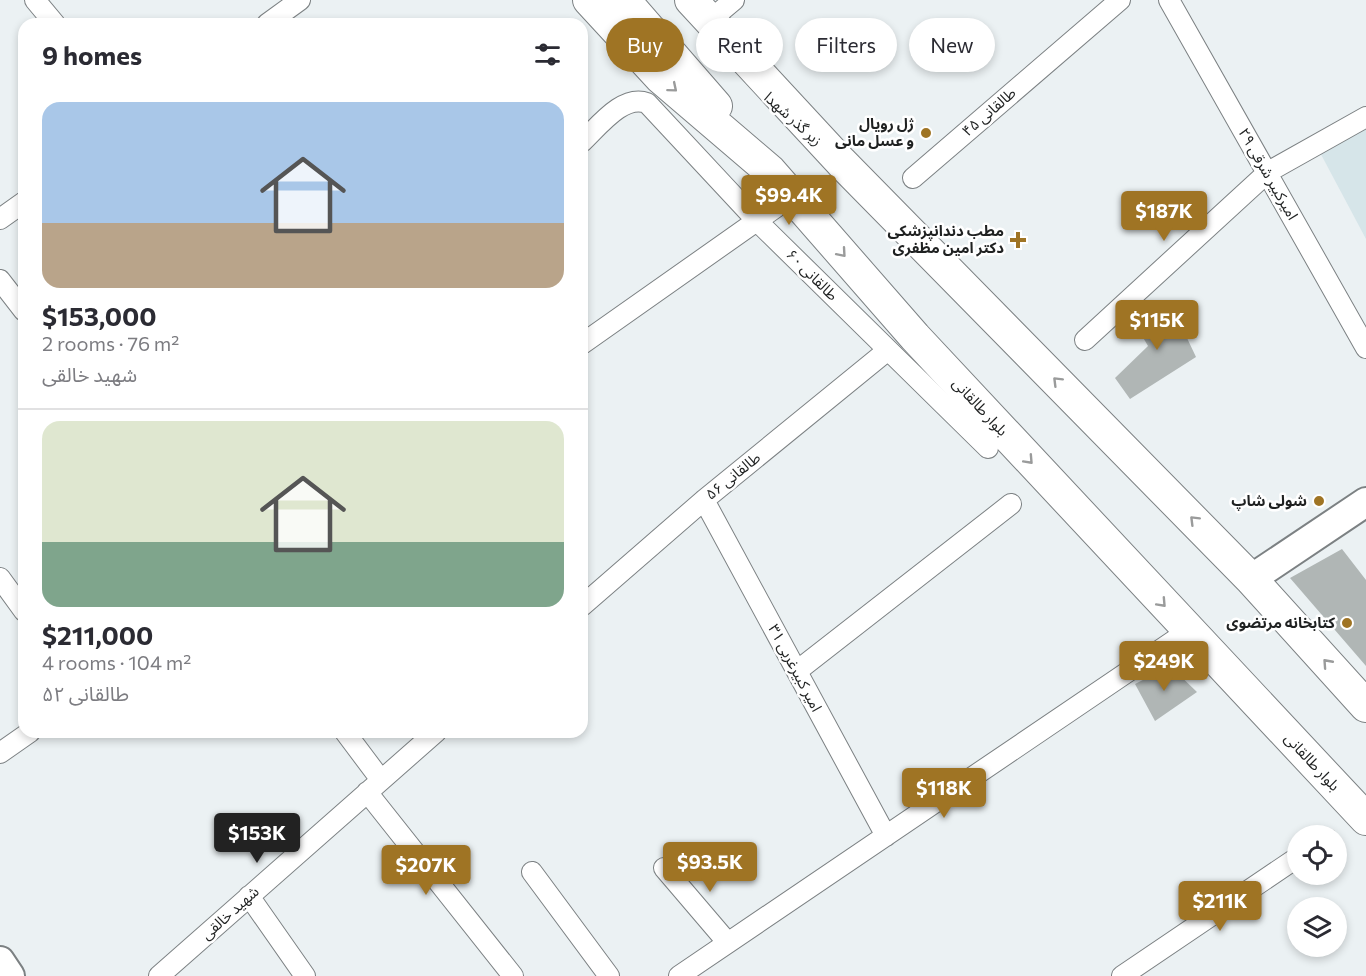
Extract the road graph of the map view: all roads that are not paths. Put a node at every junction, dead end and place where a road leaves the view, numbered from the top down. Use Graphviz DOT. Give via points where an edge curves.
graph roads {
  1 [pos="35,0"];
  2 [pos="300,0"];
  3 [pos="589,0"];
  4 [pos="624,0"];
  5 [pos="667,0"];
  6 [pos="734,0"];
  7 [pos="1120,0"];
  8 [pos="1169,0"];
  9 [pos="700,11"];
  10 [pos="50,18"];
  11 [pos="275,18"];
  12 [pos="1366,117"];
  13 [pos="588,137"];
  14 [pos="841,162"];
  15 [pos="770,171"];
  16 [pos="1268,172"];
  17 [pos="913,177"];
  18 [pos="792,196"];
  19 [pos="18,206"];
  20 [pos="0,219"];
  21 [pos="757,221"];
  22 [pos="0,280"];
  23 [pos="18,303"];
  24 [pos="588,340"];
  25 [pos="1085,340"];
  26 [pos="1366,348"];
  27 [pos="888,350"];
  28 [pos="988,448"];
  29 [pos="704,500"];
  30 [pos="1366,502"];
  31 [pos="1011,504"];
  32 [pos="0,578"];
  33 [pos="1251,579"];
  34 [pos="588,601"];
  35 [pos="18,603"];
  36 [pos="1188,631"];
  37 [pos="797,671"];
  38 [pos="1366,706"];
  39 [pos="21,738"];
  40 [pos="348,738"];
  41 [pos="429,738"];
  42 [pos="0,753"];
  43 [pos="374,786"];
  44 [pos="1366,819"];
  45 [pos="886,836"];
  46 [pos="1287,864"];
  47 [pos="664,868"];
  48 [pos="532,872"];
  49 [pos="249,896"];
  50 [pos="728,943"];
  51 [pos="0,960"];
  52 [pos="10,976"];
  53 [pos="159,976"];
  54 [pos="305,976"];
  55 [pos="513,976"];
  56 [pos="609,976"];
  57 [pos="679,976"];
  58 [pos="1122,976"];
  1 -- 10 [label="street"];
  2 -- 11 [label="street"];
  3 -- 15 [label="main road, بلوار طالقانی, one-way" via="660,77"];
  4 -- 15 [label="main road"];
  5 -- 14 [label="main road, زیر گذر شهدا"];
  6 -- 9 [label="street"];
  7 -- 17 [label="street, طالقانی ۴۵"];
  8 -- 16 [label="street, امیرکبیر شرقی ۲۹"];
  9 -- 14 [label="main road"];
  12 -- 16 [label="street"];
  13 -- 21 [label="street, طالقانی ۶۰" via="627,102 637,99 647,103"];
  33 -- 14 [label="main road, one-way"];
  15 -- 18 [label="main road, بلوار طالقانی"];
  16 -- 25 [label="street"];
  16 -- 26 [label="street, امیرکبیر شرقی ۲۹"];
  18 -- 21 [label="street"];
  18 -- 36 [label="main road, بلوار طالقانی, one-way" via="915,337"];
  19 -- 20 [label="street"];
  21 -- 24 [label="street"];
  21 -- 27 [label="street, طالقانی ۶۰"];
  22 -- 23 [label="street"];
  27 -- 28 [label="street, طالقانی ۶۰"];
  27 -- 29 [label="street, طالقانی ۵۶"];
  29 -- 34 [label="street, طالقانی ۵۶"];
  29 -- 37 [label="street, امیر کبیرغربی ۳۱"];
  30 -- 33 [label="street"];
  31 -- 37 [label="street"];
  32 -- 35 [label="street"];
  38 -- 33 [label="main road, one-way"];
  36 -- 44 [label="main road, بلوار طالقانی"];
  36 -- 45 [label="street"];
  37 -- 45 [label="street, امیر کبیرغربی ۳۱"];
  39 -- 42 [label="street"];
  40 -- 43 [label="street"];
  41 -- 43 [label="street"];
  43 -- 49 [label="street, شهید خالقی"];
  43 -- 55 [label="street"];
  45 -- 50 [label="street"];
  46 -- 58 [label="street"];
  47 -- 50 [label="street"];
  48 -- 56 [label="street"];
  49 -- 53 [label="street, شهید خالقی"];
  49 -- 54 [label="street"];
  50 -- 57 [label="street"];
  51 -- 52 [label="street"];
}
